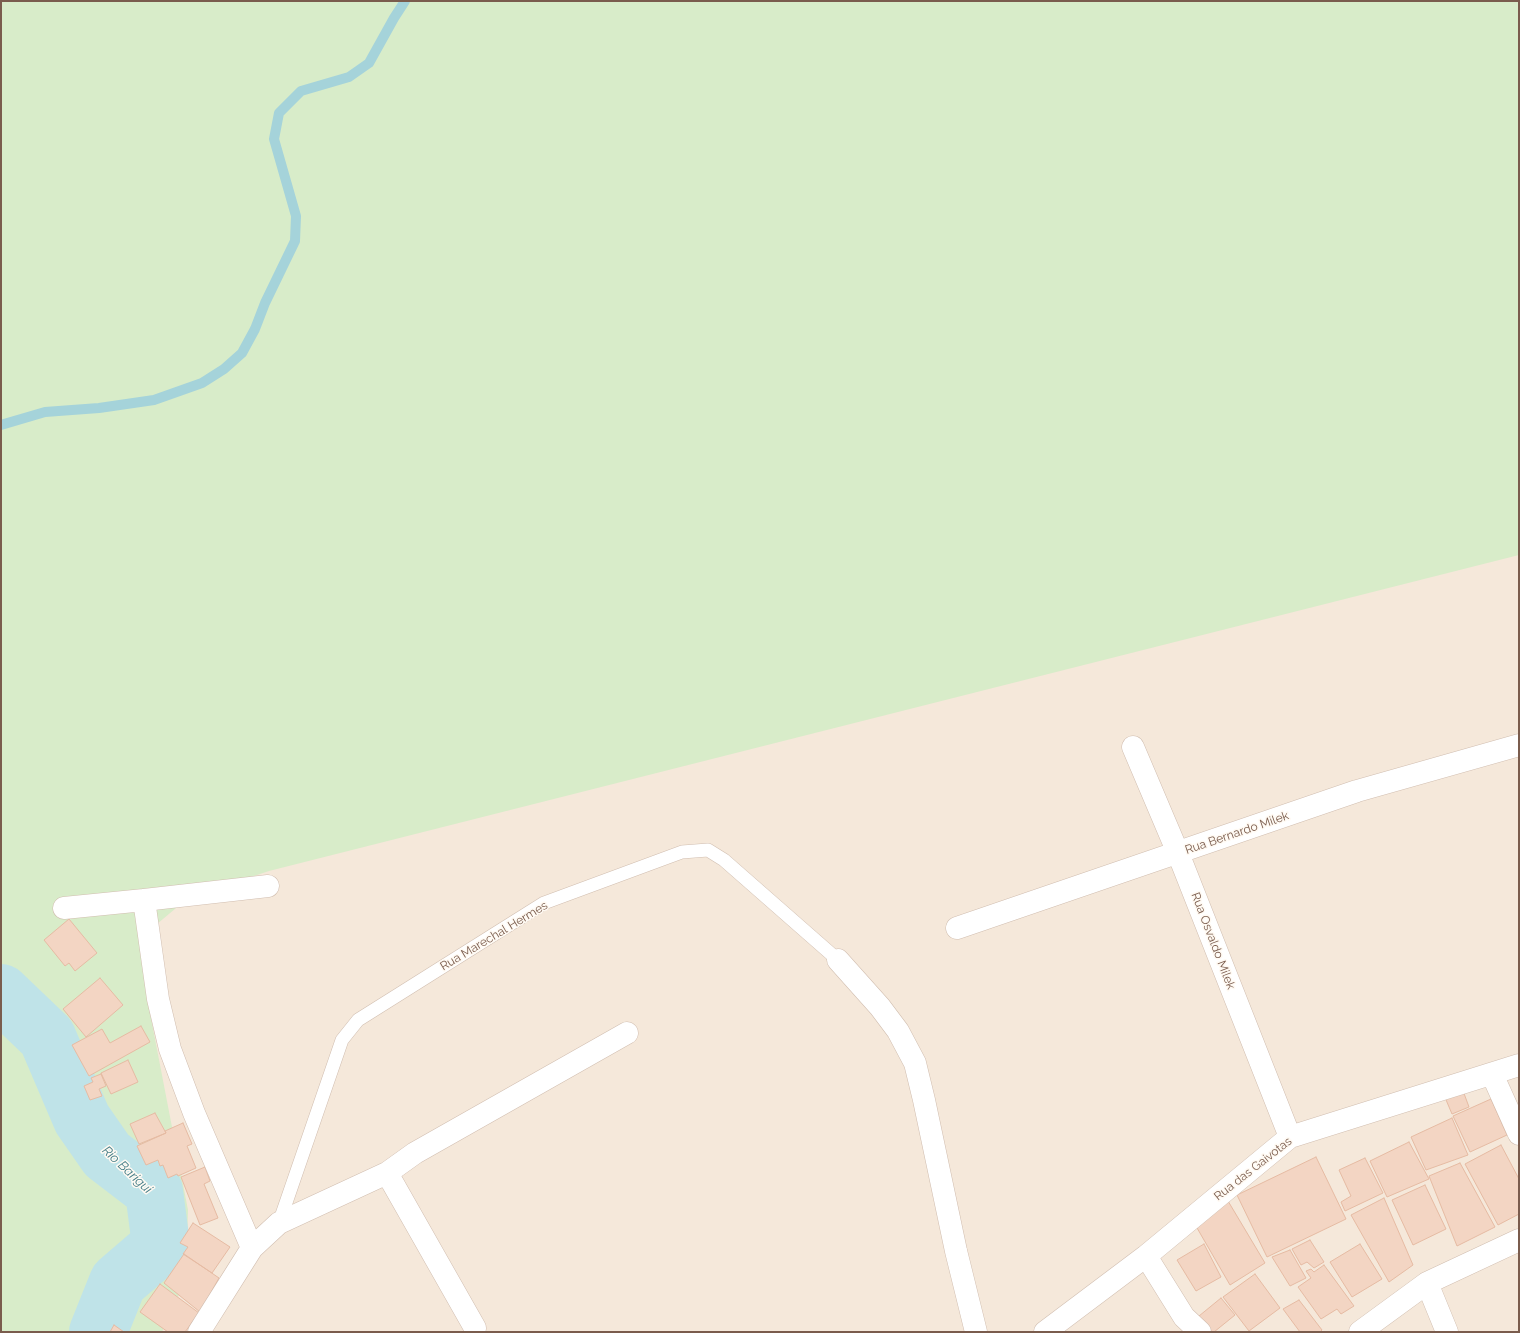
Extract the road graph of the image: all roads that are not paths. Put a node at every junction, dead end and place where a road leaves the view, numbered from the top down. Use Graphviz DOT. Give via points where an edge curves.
graph roads {
  1 [pos="1519,745"];
  2 [pos="1133,747"];
  3 [pos="1178,853"];
  4 [pos="268,886"];
  5 [pos="144,900"];
  6 [pos="64,908"];
  7 [pos="958,928"];
  8 [pos="838,960"];
  9 [pos="627,1033"];
  10 [pos="1519,1065"];
  11 [pos="1492,1074"];
  12 [pos="1519,1134"];
  13 [pos="1290,1137"];
  14 [pos="386,1173"];
  15 [pos="279,1222"];
  16 [pos="1519,1240"];
  17 [pos="252,1248"];
  18 [pos="1146,1256"];
  19 [pos="1426,1283"];
  20 [pos="475,1328"];
  21 [pos="199,1332"];
  22 [pos="976,1332"];
  23 [pos="1045,1332"];
  24 [pos="1200,1332"];
  25 [pos="1360,1332"];
  26 [pos="1447,1332"];
  1 -- 3 [label="street, Rua Bernardo Milek" via="1357,791"];
  2 -- 3 [label="street, Rua Osvaldo Milek"];
  3 -- 7 [label="street, Rua Bernardo Milek"];
  3 -- 13 [label="street, Rua Osvaldo Milek"];
  4 -- 5 [label="street"];
  5 -- 6 [label="street"];
  5 -- 17 [label="street" via="158,999 170,1049 194,1113"];
  8 -- 15 [label="lane, Rua Marechal Hermes" via="724,860 708,850 682,852 544,903 358,1020 342,1040"];
  8 -- 22 [label="street" via="880,1007 898,1032 915,1063"];
  9 -- 14 [label="street" via="415,1153"];
  10 -- 11 [label="street, Rua das Gaivotas"];
  11 -- 12 [label="street"];
  11 -- 13 [label="street, Rua das Gaivotas"];
  13 -- 18 [label="street, Rua das Gaivotas"];
  14 -- 15 [label="street"];
  14 -- 20 [label="street"];
  15 -- 17 [label="street"];
  16 -- 19 [label="street"];
  17 -- 21 [label="street"];
  18 -- 23 [label="street, Rua das Gaivotas"];
  18 -- 24 [label="street" via="1184,1317"];
  19 -- 25 [label="street"];
  19 -- 26 [label="street"];
}
